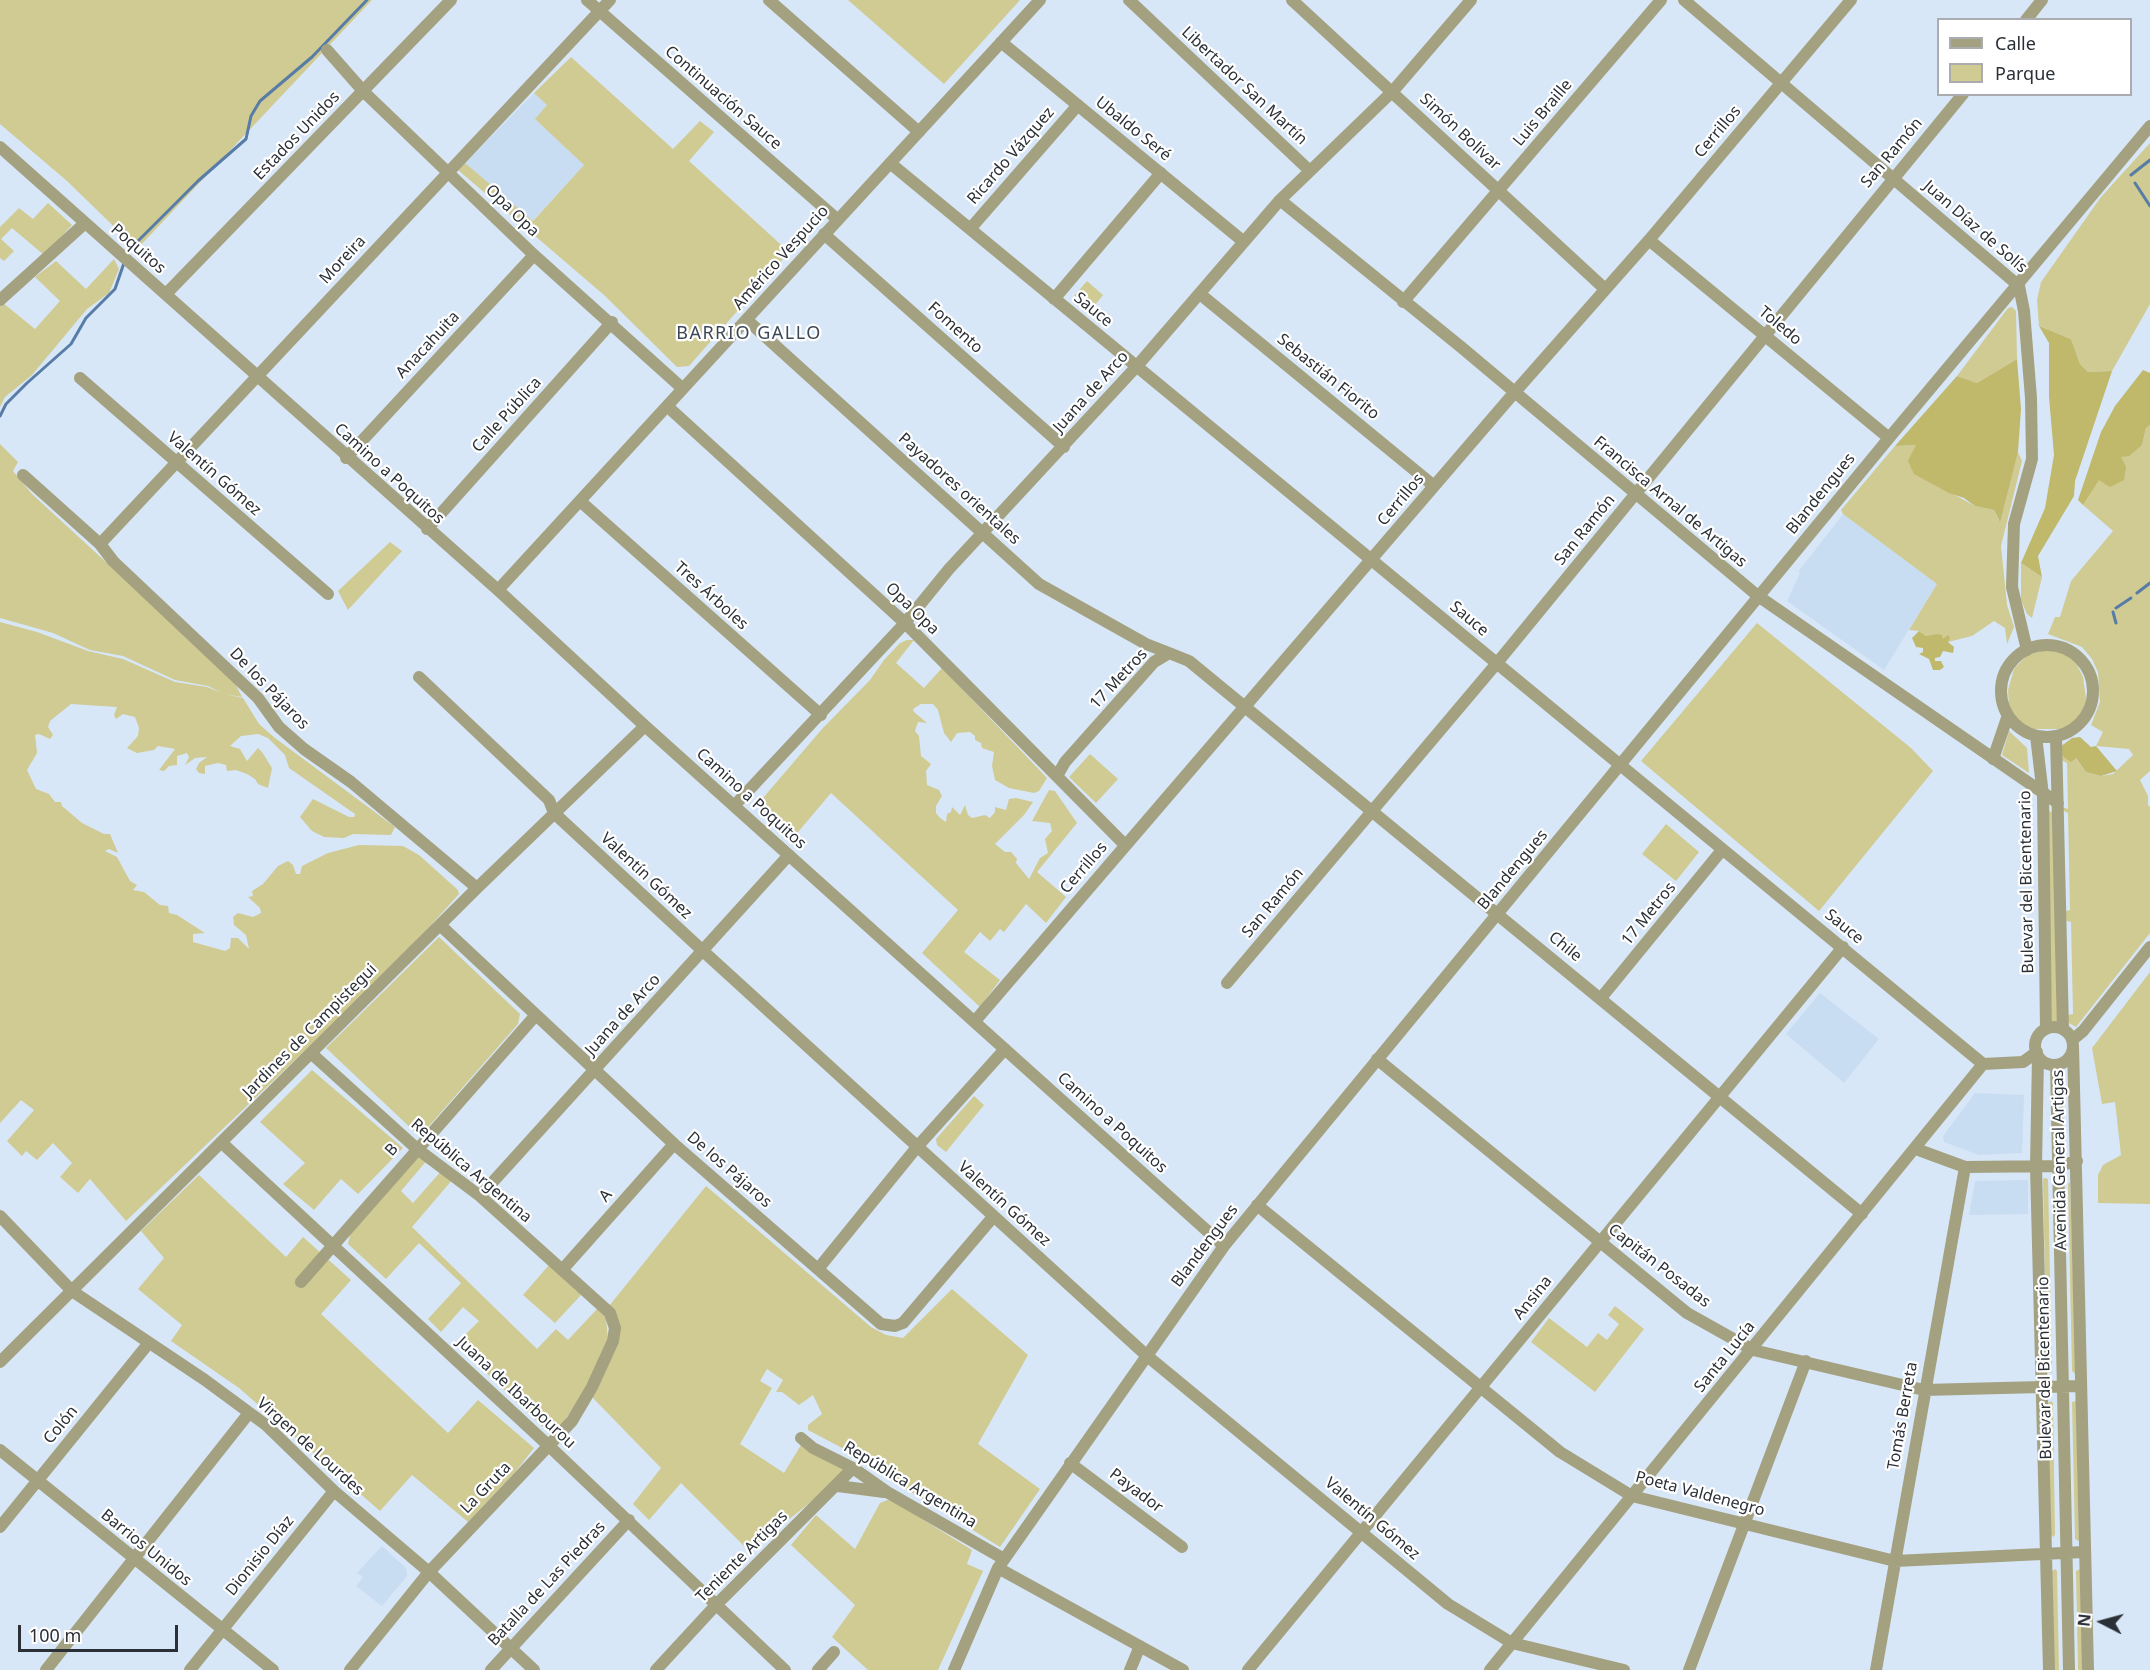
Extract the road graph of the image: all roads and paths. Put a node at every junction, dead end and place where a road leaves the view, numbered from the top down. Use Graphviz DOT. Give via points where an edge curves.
graph roads {
  1 [pos="450,0"];
  2 [pos="587,0"];
  3 [pos="610,0"];
  4 [pos="769,0"];
  5 [pos="1040,0"];
  6 [pos="1129,0"];
  7 [pos="1292,0"];
  8 [pos="1471,0"];
  9 [pos="1661,0"];
  10 [pos="1684,0"];
  11 [pos="1851,0"];
  12 [pos="2042,0"];
  13 [pos="599,12"];
  14 [pos="2028,18"];
  15 [pos="1001,42"];
  16 [pos="327,50"];
  17 [pos="1781,82"];
  18 [pos="364,92"];
  19 [pos="1393,92"];
  20 [pos="1960,96"];
  21 [pos="1078,105"];
  22 [pos="2150,126"];
  23 [pos="919,132"];
  24 [pos="0,147"];
  25 [pos="890,163"];
  26 [pos="1310,171"];
  27 [pos="448,172"];
  28 [pos="1161,173"];
  29 [pos="1893,177"];
  30 [pos="1499,190"];
  31 [pos="1280,200"];
  32 [pos="838,220"];
  33 [pos="84,224"];
  34 [pos="970,229"];
  35 [pos="824,234"];
  36 [pos="1649,240"];
  37 [pos="1244,242"];
  38 [pos="534,255"];
  39 [pos="2019,286"];
  40 [pos="1605,289"];
  41 [pos="166,294"];
  42 [pos="1200,294"];
  43 [pos="1054,299"];
  44 [pos="0,300"];
  45 [pos="1403,302"];
  46 [pos="747,320"];
  47 [pos="612,322"];
  48 [pos="1765,335"];
  49 [pos="1137,366"];
  50 [pos="255,376"];
  51 [pos="80,378"];
  52 [pos="682,388"];
  53 [pos="1514,393"];
  54 [pos="667,406"];
  55 [pos="1889,438"];
  56 [pos="1064,447"];
  57 [pos="346,458"];
  58 [pos="175,462"];
  59 [pos="22,475"];
  60 [pos="1434,486"];
  61 [pos="1636,495"];
  62 [pos="580,501"];
  63 [pos="427,529"];
  64 [pos="983,532"];
  65 [pos="100,544"];
  66 [pos="1372,560"];
  67 [pos="498,590"];
  68 [pos="328,594"];
  69 [pos="1758,596"];
  70 [pos="905,623"];
  71 [pos="2027,650"];
  72 [pos="1169,653"];
  73 [pos="1497,663"];
  74 [pos="418,677"];
  75 [pos="1247,707"];
  76 [pos="820,715"];
  77 [pos="2008,715"];
  78 [pos="645,726"];
  79 [pos="2036,736"];
  80 [pos="2056,736"];
  81 [pos="1994,759"];
  82 [pos="1621,766"];
  83 [pos="1056,776"];
  84 [pos="2043,795"];
  85 [pos="2058,803"];
  86 [pos="734,806"];
  87 [pos="1372,810"];
  88 [pos="554,813"];
  89 [pos="1125,845"];
  90 [pos="1722,850"];
  91 [pos="789,855"];
  92 [pos="477,888"];
  93 [pos="1498,914"];
  94 [pos="440,925"];
  95 [pos="1843,947"];
  96 [pos="2150,948"];
  97 [pos="703,951"];
  98 [pos="1227,983"];
  99 [pos="1601,998"];
  100 [pos="535,1016"];
  101 [pos="975,1022"];
  102 [pos="2046,1029"];
  103 [pos="2063,1029"];
  104 [pos="2073,1043"];
  105 [pos="1005,1048"];
  106 [pos="312,1054"];
  107 [pos="2037,1054"];
  108 [pos="1377,1059"];
  109 [pos="1983,1064"];
  110 [pos="2056,1065"];
  111 [pos="595,1070"];
  112 [pos="1720,1095"];
  113 [pos="220,1142"];
  114 [pos="674,1144"];
  115 [pos="416,1148"];
  116 [pos="916,1148"];
  117 [pos="1916,1149"];
  118 [pos="2077,1161"];
  119 [pos="2058,1166"];
  120 [pos="1965,1167"];
  121 [pos="2036,1167"];
  122 [pos="480,1196"];
  123 [pos="1257,1205"];
  124 [pos="1862,1214"];
  125 [pos="0,1216"];
  126 [pos="993,1216"];
  127 [pos="1600,1242"];
  128 [pos="331,1245"];
  129 [pos="1224,1246"];
  130 [pos="818,1269"];
  131 [pos="562,1270"];
  132 [pos="301,1282"];
  133 [pos="72,1291"];
  134 [pos="610,1312"];
  135 [pos="148,1344"];
  136 [pos="1752,1350"];
  137 [pos="1146,1355"];
  138 [pos="1806,1361"];
  139 [pos="0,1362"];
  140 [pos="2061,1386"];
  141 [pos="2080,1386"];
  142 [pos="1481,1387"];
  143 [pos="2042,1387"];
  144 [pos="1924,1390"];
  145 [pos="249,1413"];
  146 [pos="801,1438"];
  147 [pos="549,1446"];
  148 [pos="0,1450"];
  149 [pos="1070,1463"];
  150 [pos="853,1468"];
  151 [pos="37,1480"];
  152 [pos="838,1486"];
  153 [pos="334,1491"];
  154 [pos="887,1492"];
  155 [pos="1632,1496"];
  156 [pos="628,1520"];
  157 [pos="1744,1524"];
  158 [pos="0,1527"];
  159 [pos="1361,1531"];
  160 [pos="1182,1547"];
  161 [pos="2084,1552"];
  162 [pos="2066,1554"];
  163 [pos="2048,1555"];
  164 [pos="133,1559"];
  165 [pos="1895,1561"];
  166 [pos="1001,1564"];
  167 [pos="429,1572"];
  168 [pos="716,1605"];
  169 [pos="222,1629"];
  170 [pos="1512,1642"];
  171 [pos="1140,1646"];
  172 [pos="509,1647"];
  173 [pos="834,1652"];
  174 [pos="46,1670"];
  175 [pos="190,1670"];
  176 [pos="273,1670"];
  177 [pos="350,1670"];
  178 [pos="491,1670"];
  179 [pos="534,1670"];
  180 [pos="656,1670"];
  181 [pos="785,1670"];
  182 [pos="818,1670"];
  183 [pos="954,1670"];
  184 [pos="1130,1670"];
  185 [pos="1184,1670"];
  186 [pos="1248,1670"];
  187 [pos="1490,1670"];
  188 [pos="1624,1670"];
  189 [pos="1689,1670"];
  190 [pos="1876,1670"];
  191 [pos="2049,1670"];
  192 [pos="2069,1670"];
  193 [pos="2088,1670"];
  1 -- 18 [label="street, Estados Unidos"];
  2 -- 13 [label="street, Continuación Sauce"];
  3 -- 13 [label="street, Moreira"];
  4 -- 23 [label="street"];
  5 -- 15 [label="street, Américo Vespucio"];
  6 -- 26 [label="street, Libertador San Martín"];
  7 -- 19 [label="street, Simón Bolívar"];
  8 -- 19 [label="street, Juana de Arco"];
  9 -- 30 [label="street, Luis Braille"];
  10 -- 17 [label="street, Juan Díaz de Solís"];
  11 -- 17 [label="street, Cerrillos"];
  12 -- 14 [label="street"];
  13 -- 27 [label="street, Moreira"];
  13 -- 32 [label="street, Continuación Sauce"];
  15 -- 21 [label="street, Ubaldo Seré"];
  15 -- 23 [label="street, Américo Vespucio"];
  16 -- 18 [label="street, Opa Opa"];
  17 -- 29 [label="street, Juan Díaz de Solís"];
  17 -- 36 [label="street, Cerrillos"];
  18 -- 27 [label="street, Opa Opa"];
  18 -- 41 [label="street, Estados Unidos"];
  19 -- 26 [label="street, Juana de Arco"];
  19 -- 30 [label="street, Simón Bolívar"];
  20 -- 29 [label="street, San Ramón"];
  21 -- 28 [label="street, Ubaldo Seré"];
  21 -- 34 [label="street, Ricardo Vázquez"];
  22 -- 39 [label="street, Blandengues"];
  23 -- 25 [label="street, Américo Vespucio"];
  24 -- 33 [label="street, Poquitos"];
  25 -- 32 [label="street, Américo Vespucio"];
  25 -- 34 [label="street, Sauce"];
  26 -- 31 [label="street, Juana de Arco"];
  27 -- 38 [label="street, Opa Opa"];
  27 -- 50 [label="street, Moreira"];
  28 -- 37 [label="street, Ubaldo Seré"];
  28 -- 43 [label="street"];
  29 -- 39 [label="street, Juan Díaz de Solís"];
  29 -- 48 [label="street, San Ramón"];
  30 -- 40 [label="street, Simón Bolívar"];
  30 -- 45 [label="street, Luis Braille"];
  31 -- 37 [label="street, Juana de Arco"];
  31 -- 45 [label="street, Francisca Arnal de Artigas"];
  32 -- 35 [label="street, Américo Vespucio"];
  33 -- 41 [label="street, Poquitos"];
  33 -- 44 [label="street"];
  34 -- 43 [label="street, Sauce"];
  35 -- 46 [label="street, Américo Vespucio"];
  35 -- 56 [label="street, Fomento"];
  36 -- 40 [label="street, Cerrillos"];
  36 -- 48 [label="street, Toledo"];
  37 -- 42 [label="street, Juana de Arco"];
  38 -- 47 [label="street, Opa Opa"];
  38 -- 57 [label="street, Anacahuita"];
  39 -- 55 [label="street, Blandengues"];
  39 -- 71 [label="street, Juan Díaz de Solís" via="2031,398 2032,459 2014,524 2012,586"];
  40 -- 53 [label="street, Cerrillos"];
  41 -- 50 [label="street, Poquitos"];
  42 -- 49 [label="street, Juana de Arco"];
  42 -- 60 [label="street, Sebastián Fiorito"];
  43 -- 49 [label="street, Sauce"];
  45 -- 53 [label="street, Francisca Arnal de Artigas"];
  46 -- 52 [label="street, Américo Vespucio"];
  46 -- 64 [label="street, Payadores orientales"];
  47 -- 52 [label="street, Opa Opa"];
  47 -- 63 [label="street, Calle Pública"];
  48 -- 55 [label="street, Toledo"];
  48 -- 61 [label="street, San Ramón"];
  49 -- 56 [label="street, Juana de Arco"];
  49 -- 66 [label="street, Sauce"];
  50 -- 57 [label="street, Camino a Poquitos"];
  50 -- 58 [label="street, Moreira"];
  51 -- 58 [label="street, Valentín Gómez"];
  52 -- 54 [label="street, Américo Vespucio"];
  53 -- 60 [label="street, Cerrillos"];
  53 -- 61 [label="street, Francisca Arnal de Artigas"];
  54 -- 62 [label="street, Américo Vespucio"];
  54 -- 70 [label="street, Opa Opa"];
  55 -- 69 [label="street, Blandengues"];
  56 -- 64 [label="street, Juana de Arco"];
  57 -- 63 [label="street, Camino a Poquitos"];
  58 -- 65 [label="street, Moreira"];
  58 -- 68 [label="street, Valentín Gómez"];
  59 -- 65 [label="street, De los Pájaros"];
  60 -- 66 [label="street, Cerrillos"];
  61 -- 69 [label="street, Francisca Arnal de Artigas"];
  61 -- 73 [label="street, San Ramón"];
  62 -- 67 [label="street, Américo Vespucio"];
  62 -- 76 [label="street, Tres Árboles"];
  63 -- 67 [label="street, Camino a Poquitos"];
  64 -- 70 [label="street, Juana de Arco"];
  64 -- 72 [label="street, Payadores orientales" via="1057,597"];
  65 -- 92 [label="street, De los Pájaros" via="113,561 258,698 279,727"];
  66 -- 73 [label="street, Sauce"];
  66 -- 75 [label="street, Cerrillos"];
  67 -- 78 [label="street, Camino a Poquitos"];
  69 -- 81 [label="street, Francisca Arnal de Artigas"];
  69 -- 82 [label="street, Blandengues"];
  70 -- 76 [label="street, Juana de Arco"];
  70 -- 83 [label="street, Opa Opa"];
  71 -- 77 [label="street" via="2006,671 2002,701"];
  71 -- 80 [label="street" via="2040,646 2063,648 2083,662 2090,673 2092,700 2088,713 2069,732"];
  72 -- 75 [label="street, 17 Metros" via="1189,661"];
  72 -- 83 [label="street, 17 Metros" via="1154,662"];
  73 -- 82 [label="street, Sauce"];
  73 -- 87 [label="street, San Ramón"];
  74 -- 88 [label="street, Valentín Gómez" via="549,800"];
  75 -- 87 [label="street, Chile"];
  75 -- 89 [label="street, Cerrillos"];
  76 -- 86 [label="street, Juana de Arco"];
  77 -- 79 [label="street"];
  77 -- 81 [label="street"];
  78 -- 86 [label="street, Camino a Poquitos"];
  78 -- 88 [label="street, Jardines de Campistegui"];
  79 -- 80 [label="street"];
  79 -- 84 [label="street, Bulevar del Bicentenario"];
  80 -- 85 [label="street, Bulevar del Bicentenario"];
  81 -- 84 [label="street, Francisca Arnal de Artigas"];
  82 -- 90 [label="street, Sauce"];
  82 -- 93 [label="street, Blandengues"];
  83 -- 89 [label="street, Opa Opa"];
  84 -- 85 [label="street, Francisca Arnal de Artigas"];
  84 -- 102 [label="street, Bulevar del Bicentenario"];
  85 -- 103 [label="street, Bulevar del Bicentenario"];
  86 -- 91 [label="street, Camino a Poquitos"];
  87 -- 93 [label="street, Chile"];
  87 -- 98 [label="street, San Ramón"];
  88 -- 92 [label="street, Jardines de Campistegui"];
  88 -- 97 [label="street, Valentín Gómez"];
  89 -- 101 [label="street, Cerrillos"];
  90 -- 95 [label="street, Sauce"];
  90 -- 99 [label="street, 17 Metros"];
  91 -- 97 [label="street, Juana de Arco"];
  91 -- 101 [label="street, Camino a Poquitos"];
  92 -- 94 [label="street, Jardines de Campistegui"];
  93 -- 99 [label="street, Chile"];
  93 -- 108 [label="street, Blandengues"];
  94 -- 100 [label="street, De los Pájaros"];
  94 -- 106 [label="street, Jardines de Campistegui"];
  95 -- 109 [label="street, Sauce"];
  95 -- 112 [label="street, Ansina"];
  96 -- 104 [label="street"];
  97 -- 111 [label="street, Juana de Arco"];
  97 -- 116 [label="street, Valentín Gómez"];
  99 -- 112 [label="street, Chile"];
  100 -- 111 [label="street, De los Pájaros"];
  100 -- 115 [label="street, B"];
  101 -- 105 [label="street, Camino a Poquitos"];
  102 -- 103 [label="street"];
  102 -- 107 [label="street" via="2038,1036"];
  103 -- 104 [label="street"];
  104 -- 110 [label="street" via="2069,1058"];
  104 -- 118 [label="street, Avenida General Artigas"];
  105 -- 116 [label="street"];
  105 -- 129 [label="street, Camino a Poquitos"];
  106 -- 113 [label="street, Jardines de Campistegui"];
  106 -- 115 [label="street, República Argentina"];
  107 -- 109 [label="street" via="2023,1062"];
  107 -- 110 [label="street" via="2044,1062"];
  107 -- 121 [label="street, Avenida General Artigas"];
  108 -- 123 [label="street, Blandengues"];
  108 -- 127 [label="street, Capitán Posadas"];
  109 -- 117 [label="street, Santa Lucía"];
  110 -- 119 [label="street, Bulevar del Bicentenario"];
  111 -- 114 [label="street, De los Pájaros"];
  111 -- 122 [label="street, Juana de Arco"];
  112 -- 124 [label="street, Chile"];
  112 -- 127 [label="street, Ansina"];
  113 -- 128 [label="street, Juana de Ibarbourou"];
  113 -- 133 [label="street, Jardines de Campistegui"];
  114 -- 130 [label="street, De los Pájaros"];
  114 -- 131 [label="street, A"];
  115 -- 122 [label="street, República Argentina"];
  115 -- 128 [label="street, B"];
  116 -- 126 [label="street, Valentín Gómez"];
  116 -- 130 [label="street"];
  117 -- 120 [label="street"];
  117 -- 124 [label="street, Santa Lucía"];
  118 -- 119 [label="street"];
  118 -- 141 [label="street, Avenida General Artigas"];
  119 -- 121 [label="street"];
  119 -- 140 [label="street, Bulevar del Bicentenario"];
  120 -- 121 [label="street"];
  120 -- 144 [label="street, Tomás Berreta"];
  121 -- 143 [label="street, Avenida General Artigas"];
  122 -- 131 [label="street, República Argentina"];
  123 -- 129 [label="street, Blandengues"];
  123 -- 142 [label="street, Poeta Valdenegro"];
  124 -- 136 [label="street, Santa Lucía"];
  125 -- 133 [label="street, Virgen de Lourdes"];
  126 -- 130 [label="street, De los Pájaros" via="903,1323 895,1326 874,1320"];
  126 -- 137 [label="street, Valentín Gómez"];
  127 -- 136 [label="street, Capitán Posadas" via="1687,1313"];
  127 -- 142 [label="street, Ansina"];
  128 -- 132 [label="street, B"];
  128 -- 147 [label="street, Juana de Ibarbourou"];
  129 -- 137 [label="street, Blandengues"];
  131 -- 134 [label="street, República Argentina"];
  133 -- 135 [label="street, Virgen de Lourdes"];
  133 -- 139 [label="street, Jardines de Campistegui"];
  134 -- 147 [label="street, La Gruta" via="615,1328 613,1341 572,1420"];
  135 -- 145 [label="street, Virgen de Lourdes"];
  135 -- 151 [label="street, Colón"];
  136 -- 138 [label="street, Capitán Posadas"];
  136 -- 155 [label="street, Santa Lucía"];
  137 -- 149 [label="street, Blandengues"];
  137 -- 159 [label="street, Valentín Gómez"];
  138 -- 144 [label="street, Capitán Posadas"];
  138 -- 157 [label="street"];
  140 -- 141 [label="street, Capitán Posadas"];
  140 -- 143 [label="street, Capitán Posadas"];
  140 -- 162 [label="street, Bulevar del Bicentenario"];
  141 -- 161 [label="street, Avenida General Artigas"];
  142 -- 155 [label="street, Poeta Valdenegro" via="1560,1452"];
  142 -- 159 [label="street, Ansina"];
  143 -- 144 [label="street, Capitán Posadas"];
  143 -- 163 [label="street, Avenida General Artigas"];
  144 -- 165 [label="street, Tomás Berreta"];
  145 -- 153 [label="street, Virgen de Lourdes"];
  145 -- 164 [label="street"];
  146 -- 150 [label="street, República Argentina"];
  147 -- 156 [label="street, Juana de Ibarbourou"];
  147 -- 167 [label="street, La Gruta"];
  148 -- 151 [label="street, Barrios Unidos"];
  149 -- 160 [label="street, Payador"];
  149 -- 166 [label="street, Blandengues"];
  150 -- 152 [label="street, Teniente Artigas"];
  150 -- 154 [label="street, República Argentina"];
  151 -- 158 [label="street, Colón"];
  151 -- 164 [label="street, Barrios Unidos"];
  152 -- 154 [label="street"];
  152 -- 168 [label="street, Teniente Artigas"];
  153 -- 167 [label="street, Virgen de Lourdes"];
  153 -- 169 [label="street, Dionisio Díaz"];
  154 -- 166 [label="street, República Argentina"];
  155 -- 157 [label="street, Poeta Valdenegro"];
  155 -- 170 [label="street, Santa Lucía"];
  156 -- 168 [label="street, Juana de Ibarbourou"];
  156 -- 172 [label="street, Batalla de Las Piedras"];
  157 -- 165 [label="street, Poeta Valdenegro"];
  157 -- 189 [label="street"];
  159 -- 170 [label="street, Valentín Gómez" via="1448,1604"];
  159 -- 186 [label="street, Ansina"];
  161 -- 162 [label="street, Poeta Valdenegro"];
  161 -- 193 [label="street, Avenida General Artigas"];
  162 -- 163 [label="street, Poeta Valdenegro"];
  162 -- 192 [label="street, Bulevar del Bicentenario"];
  163 -- 165 [label="street, Poeta Valdenegro"];
  163 -- 191 [label="street, Avenida General Artigas"];
  164 -- 169 [label="street, Barrios Unidos"];
  164 -- 174 [label="street"];
  165 -- 190 [label="street, Tomás Berreta"];
  166 -- 171 [label="street, República Argentina"];
  166 -- 183 [label="street, Blandengues"];
  167 -- 172 [label="street, Virgen de Lourdes"];
  167 -- 177 [label="street, La Gruta"];
  168 -- 180 [label="street, Teniente Artigas"];
  168 -- 181 [label="street, Juana de Ibarbourou"];
  169 -- 175 [label="street, Dionisio Díaz"];
  169 -- 176 [label="street, Barrios Unidos"];
  170 -- 187 [label="street, Santa Lucía"];
  170 -- 188 [label="street, Valentín Gómez"];
  171 -- 184 [label="street"];
  171 -- 185 [label="street, República Argentina"];
  172 -- 178 [label="street, Batalla de Las Piedras"];
  172 -- 179 [label="street, Virgen de Lourdes"];
  173 -- 182 [label="street"];
}
